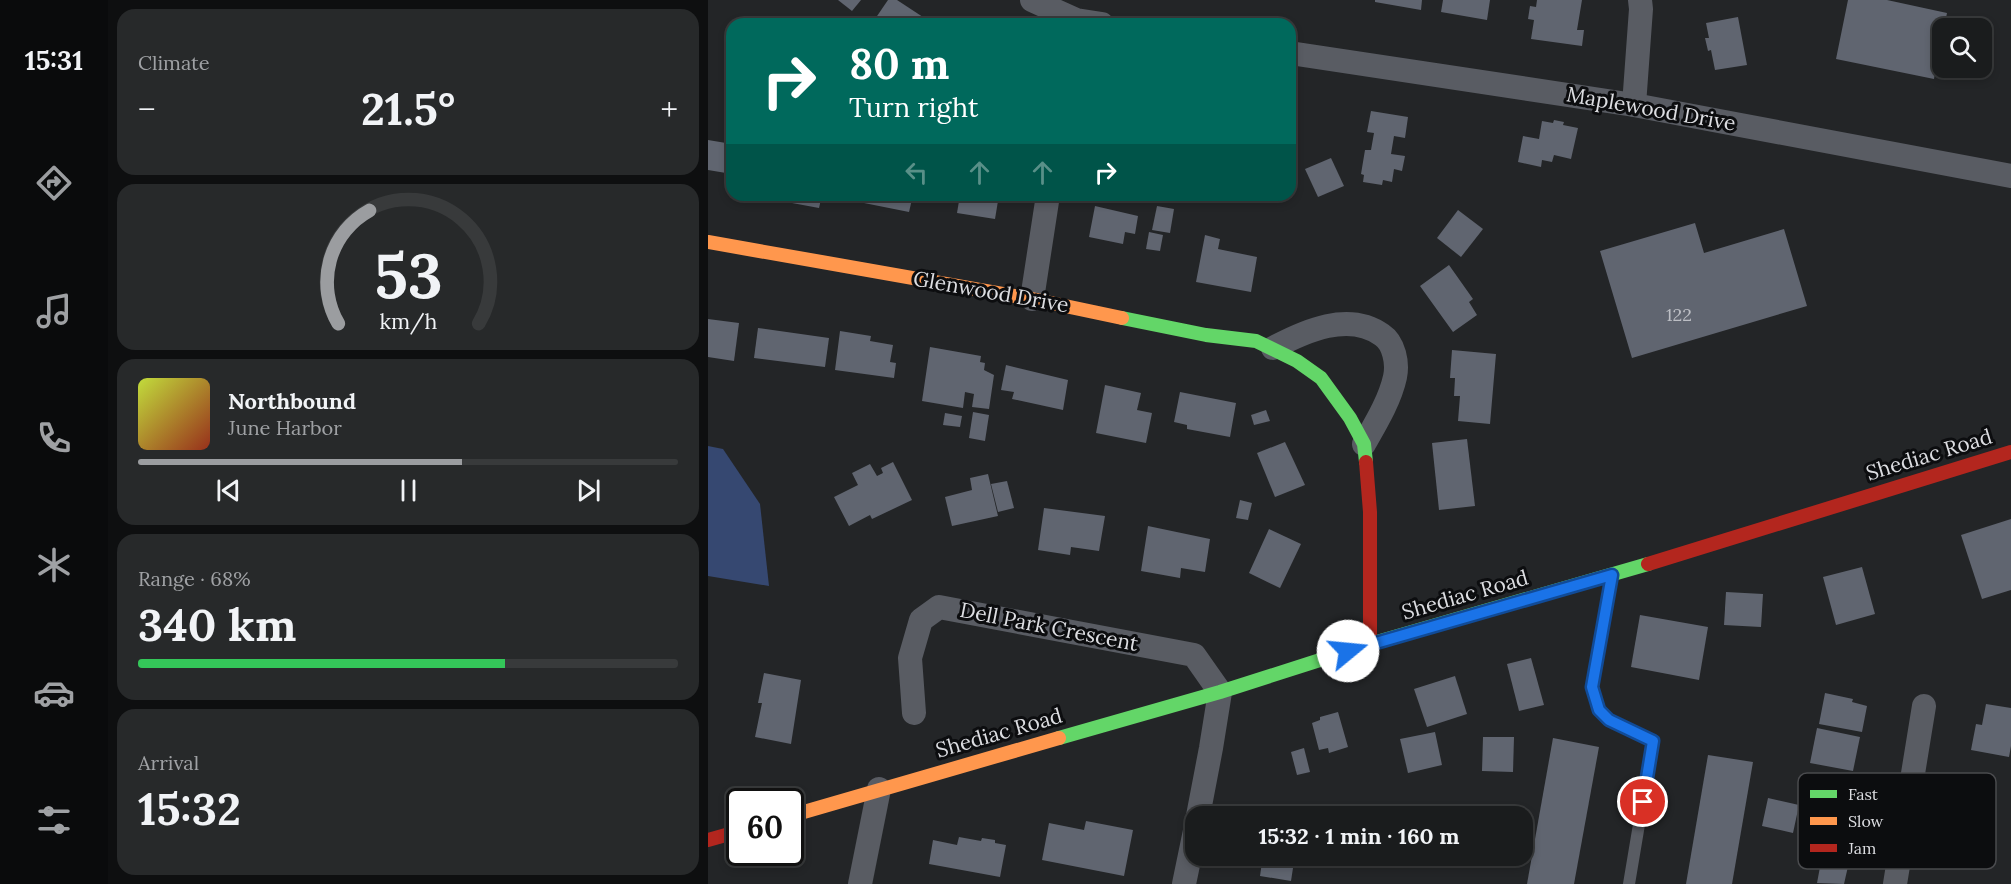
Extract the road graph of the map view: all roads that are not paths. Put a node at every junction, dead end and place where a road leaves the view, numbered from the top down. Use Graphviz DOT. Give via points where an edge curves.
graph roads {
  1 [pos="1032,0"];
  2 [pos="1640,0"];
  3 [pos="1068,18"];
  4 [pos="1296,54"];
  5 [pos="1634,105"];
  6 [pos="2011,176"];
  7 [pos="1047,201"];
  8 [pos="708,242"];
  9 [pos="1032,299"];
  10 [pos="1273,348"];
  11 [pos="1364,444"];
  12 [pos="2011,452"];
  13 [pos="1612,575"];
  14 [pos="1370,644"];
  15 [pos="1220,692"];
  16 [pos="1924,706"];
  17 [pos="914,713"];
  18 [pos="1913,773"];
  19 [pos="879,789"];
  20 [pos="1200,806"];
  21 [pos="804,812"];
  22 [pos="726,835"];
  23 [pos="708,840"];
  24 [pos="1188,866"];
  25 [pos="1897,869"];
  26 [pos="860,884"];
  27 [pos="1184,884"];
  28 [pos="1629,884"];
  29 [pos="1895,884"];
  1 -- 3 [label="street"];
  2 -- 5 [label="street"];
  4 -- 5 [label="street, Maplewood Drive"];
  5 -- 6 [label="street, Maplewood Drive"];
  7 -- 9 [label="street"];
  8 -- 9 [label="main road, Glenwood Drive"];
  9 -- 10 [label="main road, Glenwood Drive" via="1206,335 1256,341"];
  10 -- 11 [label="main road, Glenwood Drive" via="1321,378"];
  10 -- 11 [label="street" via="1298,335 1336,325 1360,324 1388,339 1395,376"];
  11 -- 14 [label="main road, Glenwood Drive" via="1370,512"];
  12 -- 13 [label="main road, Shediac Road"];
  13 -- 14 [label="main road, Shediac Road"];
  13 -- 28 [label="lane" via="1592,687 1599,710 1609,720 1653,741"];
  14 -- 15 [label="main road, Shediac Road"];
  15 -- 17 [label="street, Dell Park Crescent" via="1194,655 939,607 921,620 910,658"];
  15 -- 19 [label="main road, Shediac Road"];
  15 -- 20 [label="street"];
  16 -- 18 [label="street"];
  19 -- 21 [label="main road, Shediac Road"];
  19 -- 26 [label="street"];
  22 -- 23 [label="main road"];
  24 -- 27 [label="street"];
  25 -- 29 [label="street"];
}
